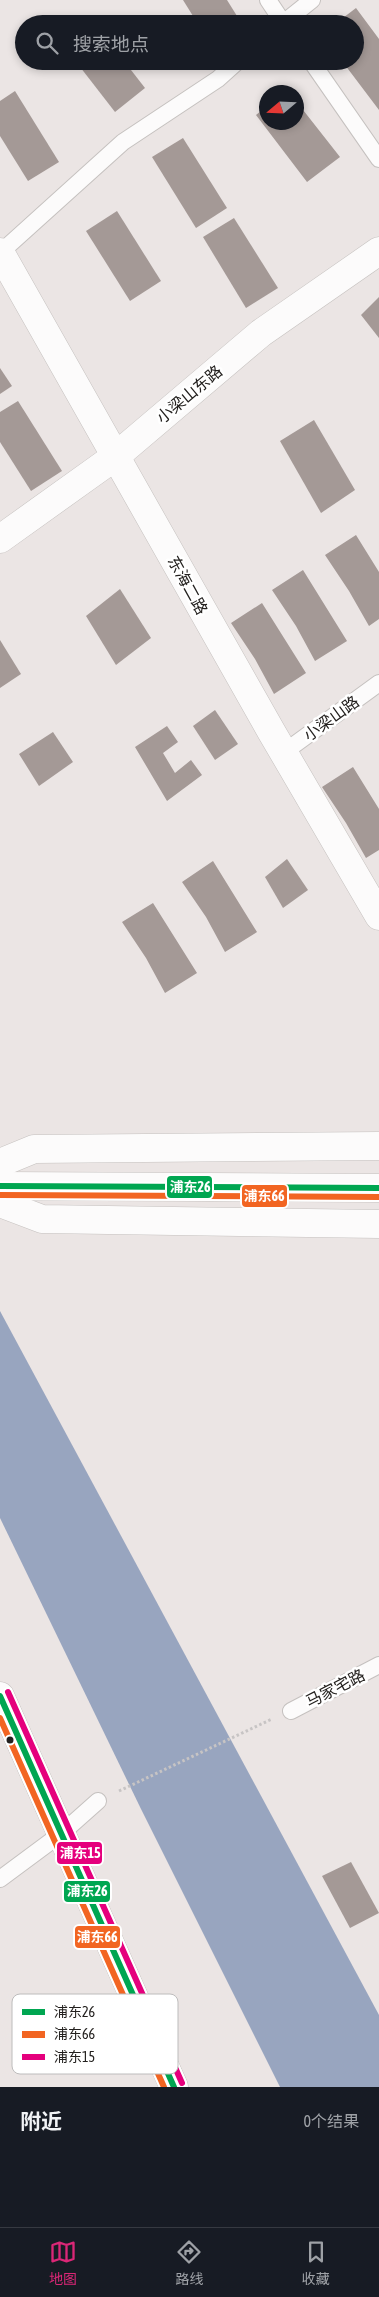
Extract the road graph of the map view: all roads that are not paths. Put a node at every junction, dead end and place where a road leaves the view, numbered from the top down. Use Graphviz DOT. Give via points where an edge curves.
graph roads {
  1 [pos="268,0"];
  2 [pos="312,0"];
  3 [pos="278,15"];
  4 [pos="293,15"];
  5 [pos="228,70"];
  6 [pos="317,70"];
  7 [pos="379,159"];
  8 [pos="379,251"];
  9 [pos="0,253"];
  10 [pos="116,456"];
  11 [pos="0,538"];
  12 [pos="379,683"];
  13 [pos="283,752"];
  14 [pos="379,916"];
  15 [pos="379,1146"];
  16 [pos="0,1163"];
  17 [pos="379,1188"];
  18 [pos="5,1192"];
  19 [pos="379,1224"];
  20 [pos="379,1665"];
  21 [pos="0,1696"];
  22 [pos="290,1711"];
  23 [pos="98,1801"];
  24 [pos="62,1833"];
  25 [pos="0,1879"];
  26 [pos="133,1994"];
  27 [pos="168,2074"];
  28 [pos="174,2087"];
  1 -- 3 [label="lane"];
  2 -- 4 [label="lane"];
  5 -- 9 [label="lane" via="123,142"];
  6 -- 7 [label="lane"];
  8 -- 10 [label="street, 小梁山东路" via="261,333"];
  9 -- 10 [label="street, 东海二路"];
  10 -- 11 [label="street, 小梁山东路"];
  10 -- 13 [label="street, 东海二路"];
  12 -- 13 [label="lane, 小梁山路"];
  13 -- 14 [label="street, 东海二路"];
  15 -- 16 [label="street" via="34,1149"];
  17 -- 18 [label="street"];
  18 -- 19 [label="street" via="42,1219"];
  20 -- 22 [label="lane, 马家宅路"];
  21 -- 24 [label="street"];
  23 -- 24 [label="lane"];
  24 -- 25 [label="lane"];
  24 -- 26 [label="street"];
  27 -- 28 [label="street"];
}
